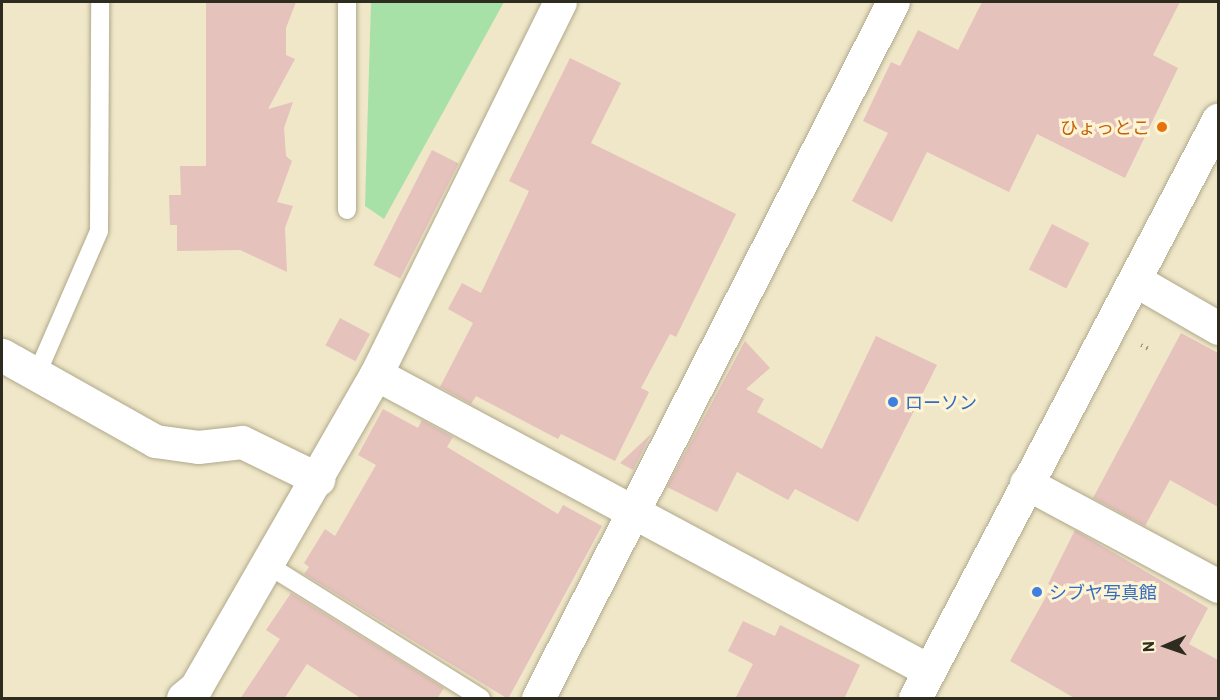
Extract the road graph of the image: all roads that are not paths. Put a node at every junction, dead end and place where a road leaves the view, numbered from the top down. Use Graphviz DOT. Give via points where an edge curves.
graph roads {
  1 [pos="100,2"];
  2 [pos="347,2"];
  3 [pos="560,2"];
  4 [pos="893,2"];
  5 [pos="1218,120"];
  6 [pos="347,210"];
  7 [pos="1135,280"];
  8 [pos="1218,328"];
  9 [pos="2,356"];
  10 [pos="376,374"];
  11 [pos="36,376"];
  12 [pos="318,479"];
  13 [pos="1026,483"];
  14 [pos="635,509"];
  15 [pos="268,565"];
  16 [pos="1218,586"];
  17 [pos="921,684"];
  18 [pos="183,699"];
  19 [pos="481,699"];
  20 [pos="538,699"];
  1 -- 11 [label="lane" via="99,231"];
  2 -- 6 [label="lane"];
  3 -- 10 [label="street"];
  4 -- 14 [label="street"];
  5 -- 7 [label="street"];
  7 -- 8 [label="street"];
  7 -- 13 [label="street"];
  9 -- 11 [label="street"];
  10 -- 12 [label="street"];
  10 -- 14 [label="street"];
  11 -- 12 [label="street" via="155,441 198,447 242,442"];
  12 -- 15 [label="street"];
  13 -- 16 [label="street"];
  13 -- 17 [label="street"];
  14 -- 17 [label="street"];
  14 -- 20 [label="street"];
  15 -- 18 [label="street" via="196,687"];
  15 -- 19 [label="lane"];
}
